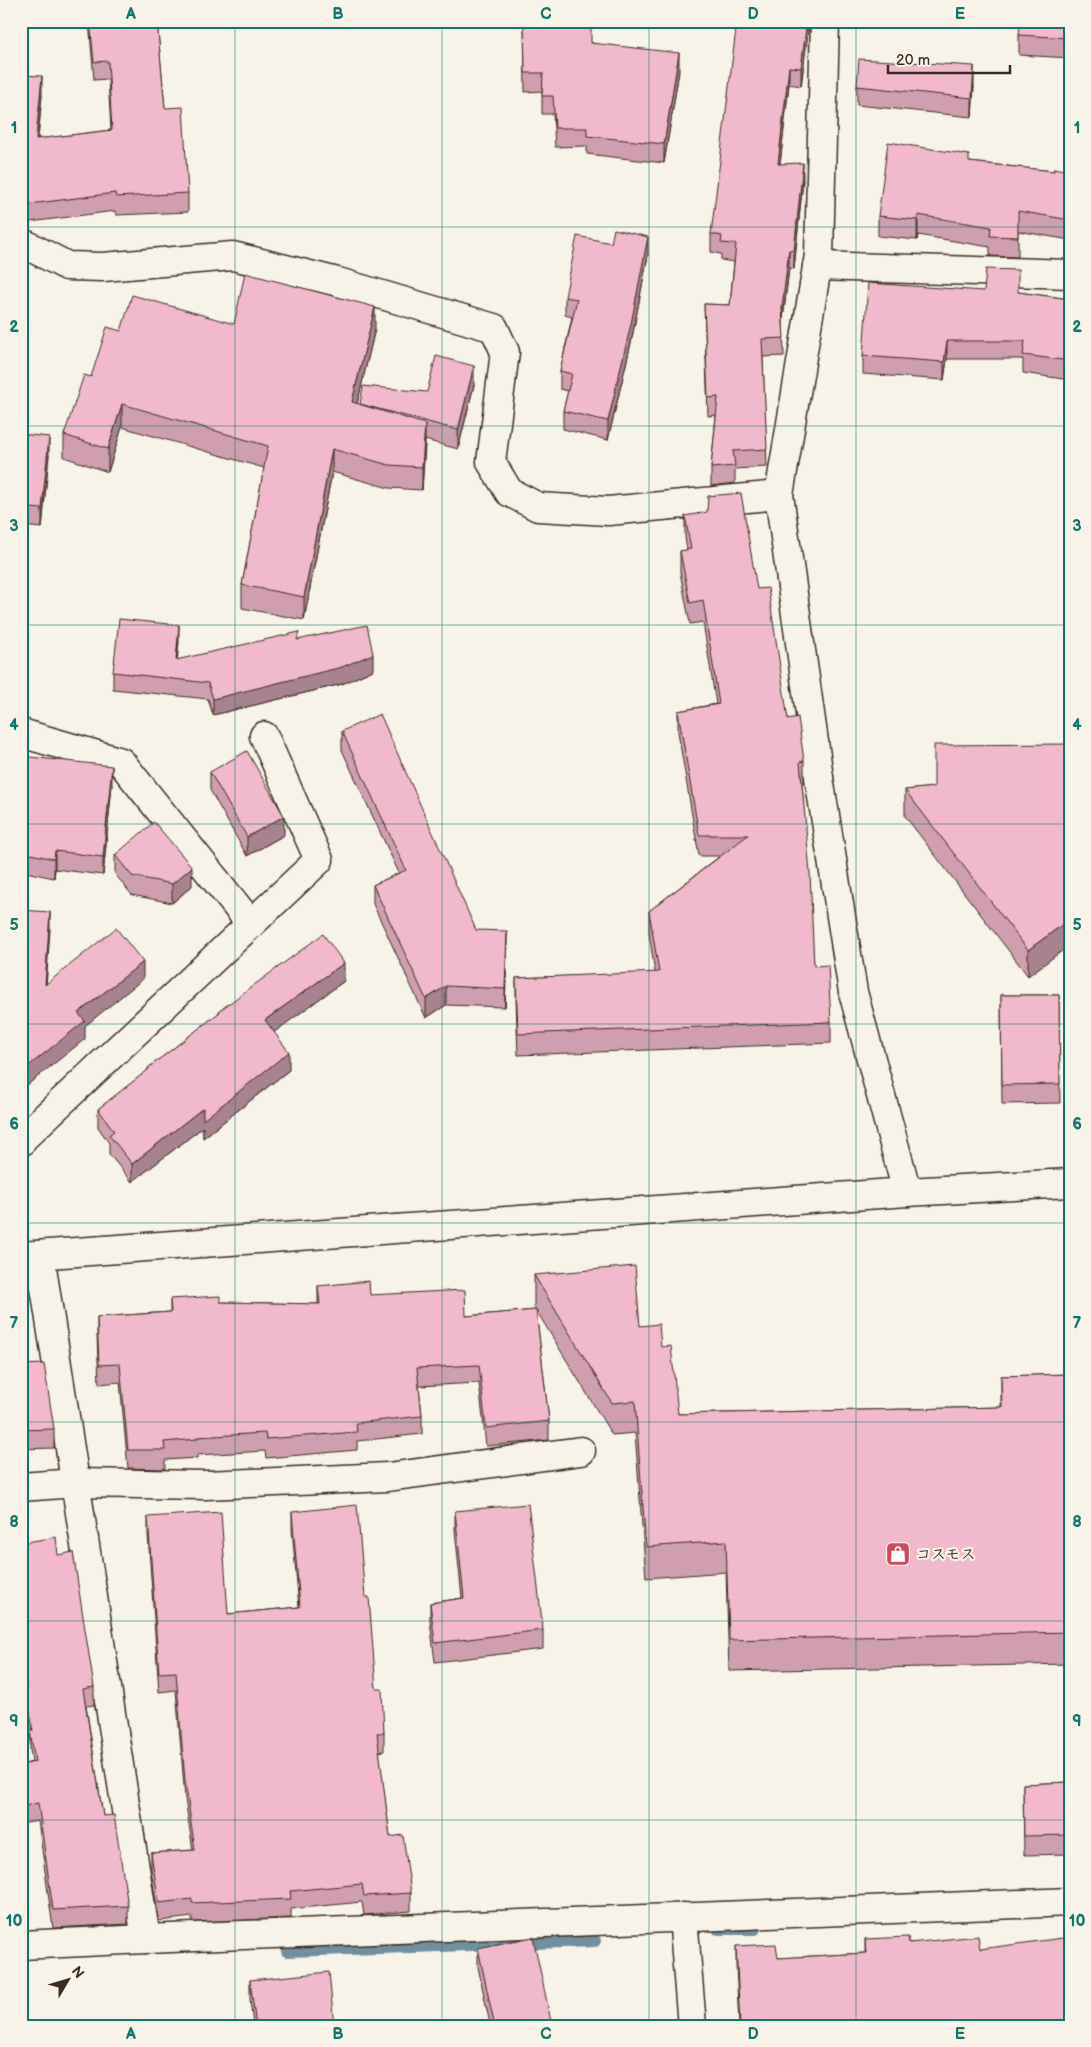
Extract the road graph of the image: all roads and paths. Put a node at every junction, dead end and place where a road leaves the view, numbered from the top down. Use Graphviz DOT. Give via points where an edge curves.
graph roads {
  1 [pos="825,21"];
  2 [pos="21,242"];
  3 [pos="817,266"];
  4 [pos="1070,274"];
  5 [pos="779,495"];
  6 [pos="21,733"];
  7 [pos="264,736"];
  8 [pos="251,924"];
  9 [pos="21,1142"];
  10 [pos="1070,1183"];
  11 [pos="907,1192"];
  12 [pos="30,1255"];
  13 [pos="581,1451"];
  14 [pos="75,1483"];
  15 [pos="21,1487"];
  16 [pos="1070,1902"];
  17 [pos="683,1917"];
  18 [pos="146,1939"];
  19 [pos="21,1946"];
  20 [pos="692,2026"];
  1 -- 3 [label="street"];
  2 -- 5 [label="street" via="67,266 103,267 233,256 338,282 494,328 505,352 490,462 509,492 538,507 608,511"];
  3 -- 4 [label="street"];
  3 -- 5 [label="street"];
  5 -- 11 [label="street" via="853,992"];
  6 -- 8 [label="street" via="121,762"];
  7 -- 8 [label="street" via="319,860"];
  8 -- 9 [label="street"];
  10 -- 11 [label="street"];
  11 -- 12 [label="street"];
  12 -- 14 [label="street"];
  13 -- 14 [label="street" via="388,1477 206,1485"];
  14 -- 15 [label="street"];
  14 -- 18 [label="street"];
  16 -- 17 [label="street"];
  17 -- 18 [label="street"];
  17 -- 20 [label="street"];
  18 -- 19 [label="street"];
}
